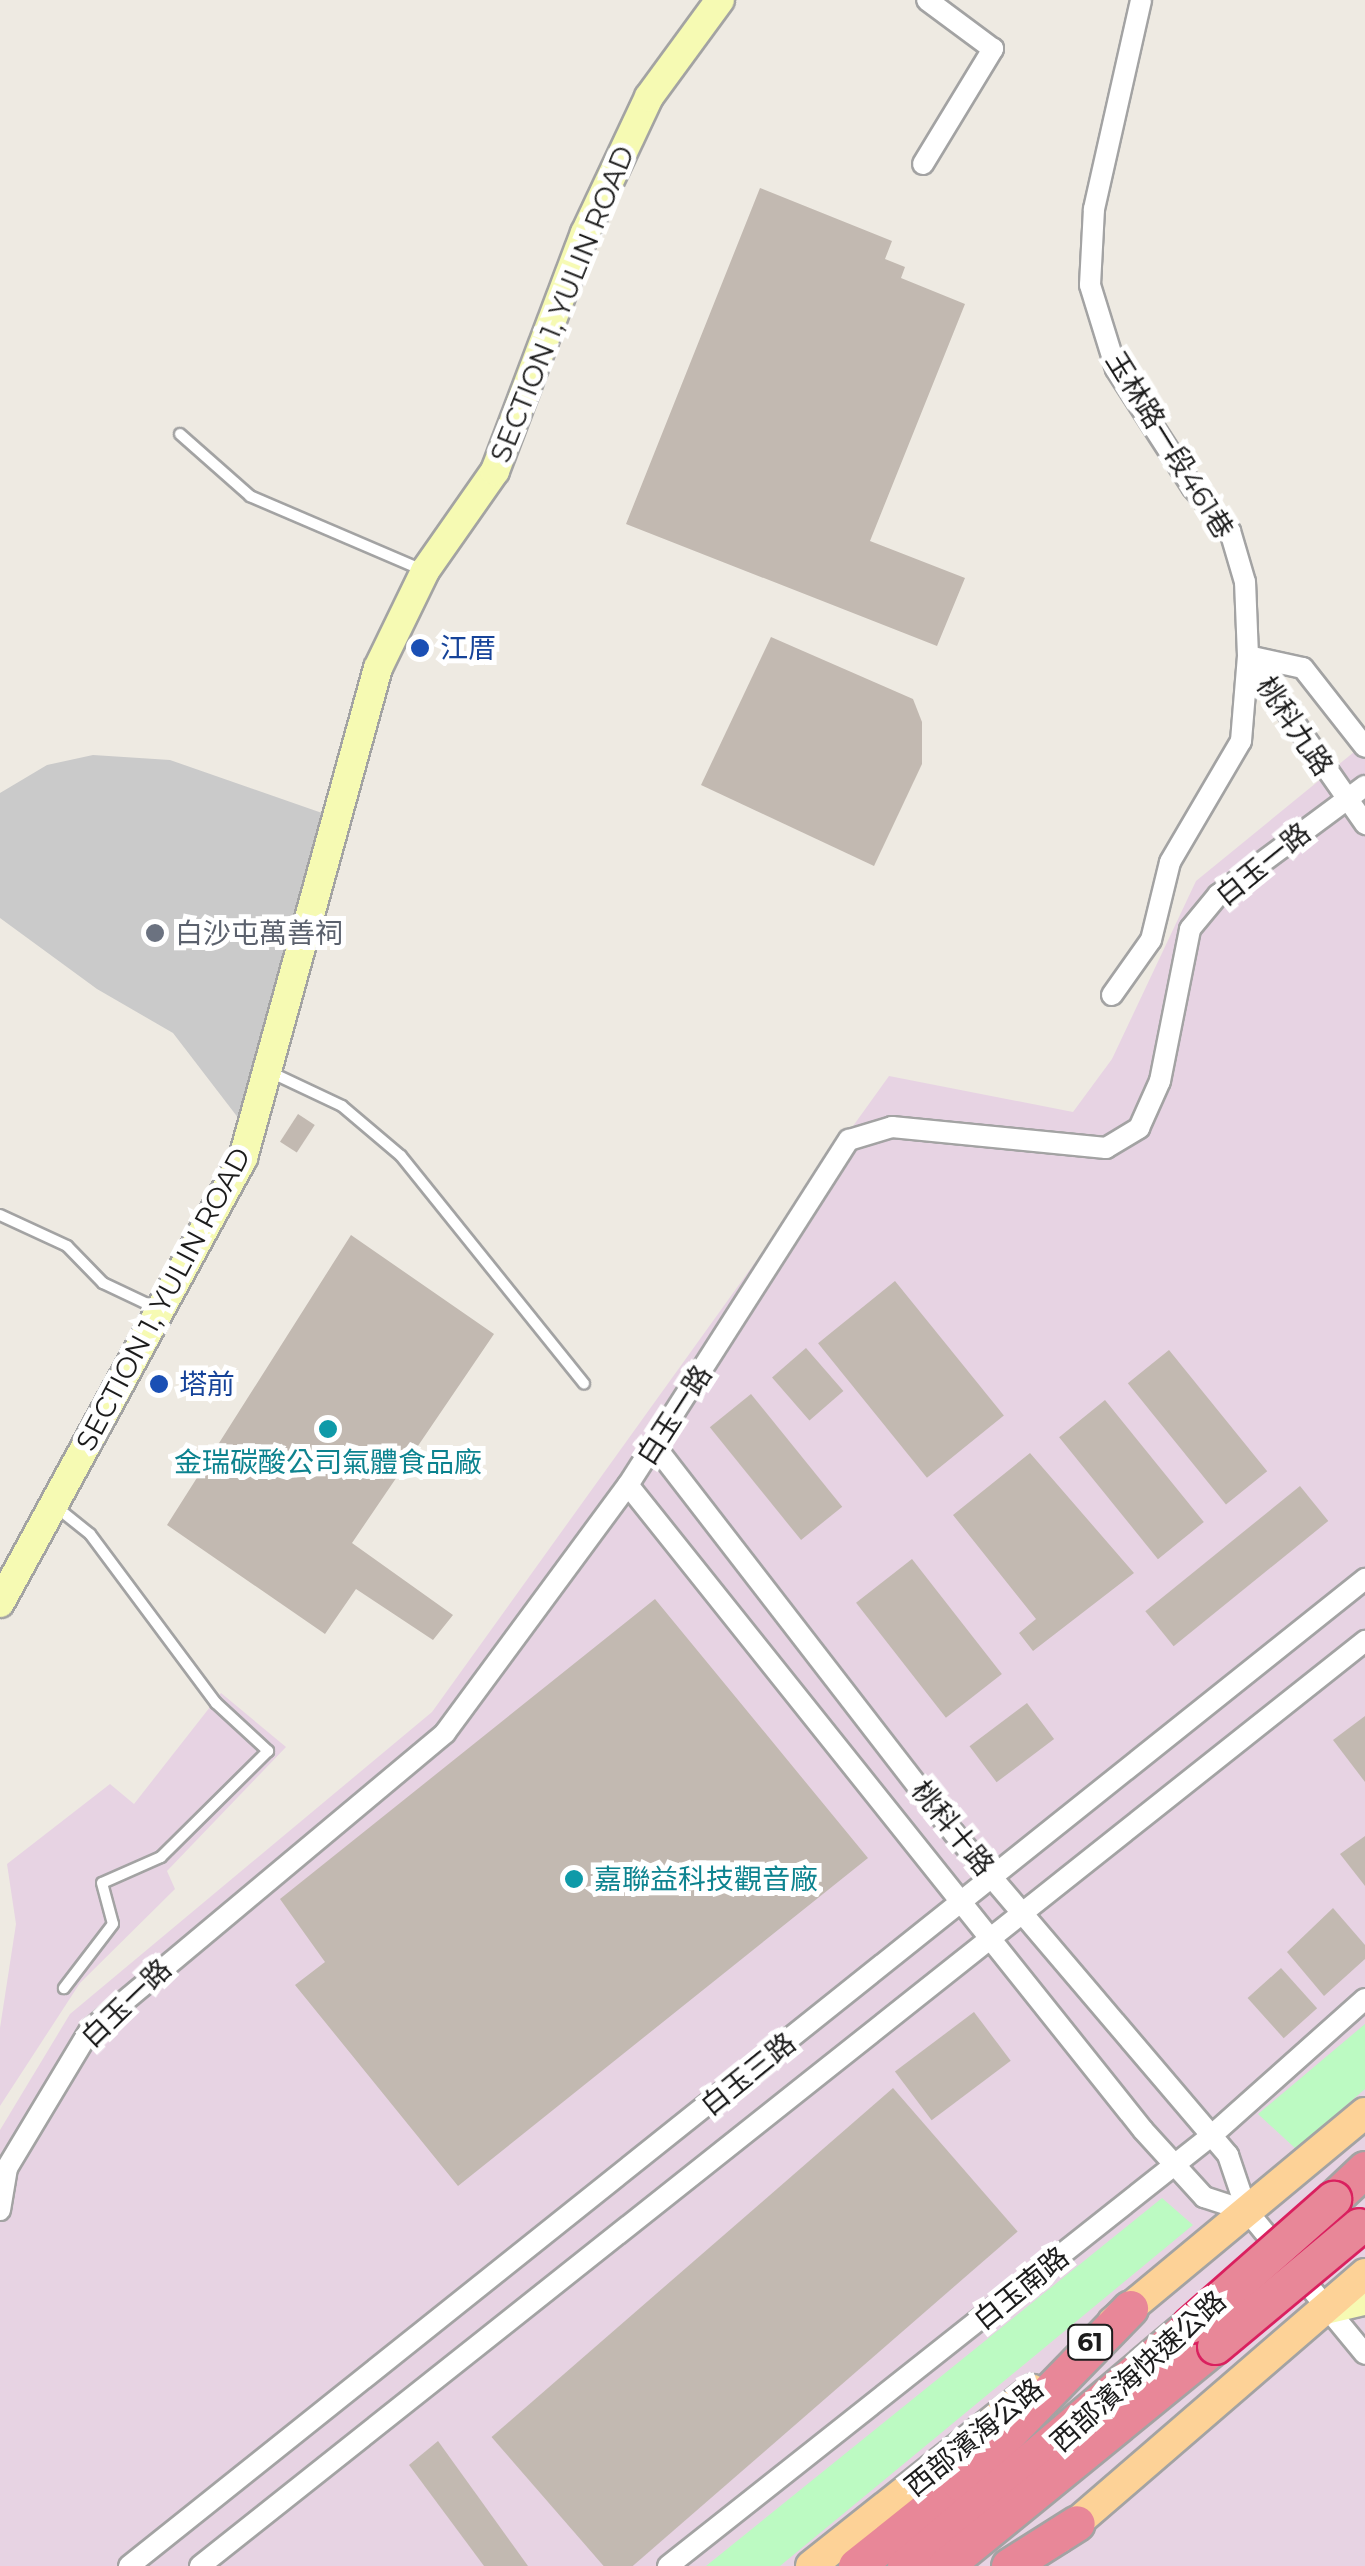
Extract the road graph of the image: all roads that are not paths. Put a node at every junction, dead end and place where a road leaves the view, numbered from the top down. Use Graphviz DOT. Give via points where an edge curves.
graph roads {
  1 [pos="720,0"];
  2 [pos="927,0"];
  3 [pos="1141,0"];
  4 [pos="923,164"];
  5 [pos="180,434"];
  6 [pos="425,571"];
  7 [pos="1248,656"];
  8 [pos="1365,746"];
  9 [pos="1365,786"];
  10 [pos="1346,800"];
  11 [pos="1365,824"];
  12 [pos="1112,996"];
  13 [pos="267,1070"];
  14 [pos="0,1215"];
  15 [pos="160,1310"];
  16 [pos="584,1384"];
  17 [pos="654,1444"];
  18 [pos="628,1485"];
  19 [pos="54,1505"];
  20 [pos="1365,1579"];
  21 [pos="0,1603"];
  22 [pos="1365,1641"];
  23 [pos="992,1877"];
  24 [pos="964,1899"];
  25 [pos="1024,1914"];
  26 [pos="994,1938"];
  27 [pos="64,1988"];
  28 [pos="1365,1999"];
  29 [pos="1365,2113"];
  30 [pos="1212,2136"];
  31 [pos="1175,2165"];
  32 [pos="1365,2169"];
  33 [pos="0,2210"];
  34 [pos="1248,2211"];
  35 [pos="1362,2223"];
  36 [pos="1365,2274"];
  37 [pos="1365,2301"];
  38 [pos="1130,2308"];
  39 [pos="1329,2309"];
  40 [pos="1202,2335"];
  41 [pos="1365,2354"];
  42 [pos="1077,2523"];
  43 [pos="129,2566"];
  44 [pos="200,2566"];
  45 [pos="668,2566"];
  46 [pos="811,2566"];
  47 [pos="856,2566"];
  48 [pos="905,2566"];
  49 [pos="945,2566"];
  50 [pos="1009,2566"];
  51 [pos="1026,2566"];
  1 -- 6 [label="street, SECTION 1, YULIN ROAD" via="649,97 585,233 494,470"];
  2 -- 4 [label="street" via="993,49"];
  3 -- 7 [label="street, 玉林路一段461巷" via="1094,208 1090,285 1116,368 1193,488 1230,531 1245,582"];
  5 -- 6 [label="lane" via="250,496"];
  6 -- 13 [label="street, SECTION 1, YULIN ROAD" via="378,668"];
  7 -- 8 [label="street, 桃科九路" via="1303,668"];
  7 -- 10 [label="street, 桃科九路"];
  7 -- 12 [label="street, 玉林路一段461巷" via="1241,741 1170,862 1152,940"];
  9 -- 10 [label="street, 白玉一路"];
  10 -- 11 [label="street, 桃科九路"];
  10 -- 17 [label="street, 白玉一路" via="1218,895 1190,929 1160,1081 1139,1128 1106,1148 892,1126 849,1140"];
  13 -- 15 [label="street, SECTION 1, YULIN ROAD" via="243,1158"];
  13 -- 16 [label="lane" via="342,1106 400,1156"];
  14 -- 15 [label="lane" via="67,1246 102,1283"];
  15 -- 19 [label="street, SECTION 1, YULIN ROAD"];
  17 -- 18 [label="street, 白玉一路"];
  17 -- 23 [label="street, 桃科十路"];
  18 -- 24 [label="street, 桃科十路"];
  18 -- 33 [label="street, 白玉一路" via="444,1733 90,2030 6,2168"];
  19 -- 21 [label="street, SECTION 1, YULIN ROAD"];
  19 -- 27 [label="lane" via="90,1534 216,1703 268,1751 161,1857 102,1883 113,1924"];
  20 -- 23 [label="street, 白玉三路"];
  22 -- 25 [label="street, 白玉三路"];
  23 -- 24 [label="street, 白玉三路"];
  23 -- 25 [label="street, 桃科十路"];
  24 -- 26 [label="street, 桃科十路"];
  24 -- 43 [label="street, 白玉三路"];
  25 -- 26 [label="street, 白玉三路"];
  25 -- 30 [label="street, 桃科十路"];
  26 -- 31 [label="street, 桃科十路"];
  26 -- 44 [label="street, 白玉三路"];
  28 -- 30 [label="street, 白玉南路"];
  29 -- 34 [label="main road, 西部濱海公路 / 61"];
  30 -- 31 [label="street, 白玉南路"];
  30 -- 34 [label="street, 桃科十路" via="1228,2155"];
  31 -- 34 [label="street, 桃科十路" via="1204,2197"];
  31 -- 45 [label="street, 白玉南路"];
  32 -- 40 [label="highway, 西部濱海快速公路 / 61, bridge"];
  34 -- 38 [label="main road, 西部濱海公路 / 61"];
  34 -- 39 [label="street, 桃科十路"];
  35 -- 40 [label="highway, 西部濱海快速公路 / 61, bridge"];
  36 -- 39 [label="main road"];
  37 -- 39 [label="street"];
  38 -- 46 [label="main road, 西部濱海公路 / 61"];
  38 -- 47 [label="highway" via="960,2483"];
  39 -- 41 [label="street, 桃科十路"];
  39 -- 42 [label="main road"];
  40 -- 48 [label="highway, 西部濱海快速公路 / 61"];
  40 -- 49 [label="highway, 西部濱海快速公路 / 61"];
  42 -- 50 [label="highway"];
  42 -- 51 [label="main road"];
}
